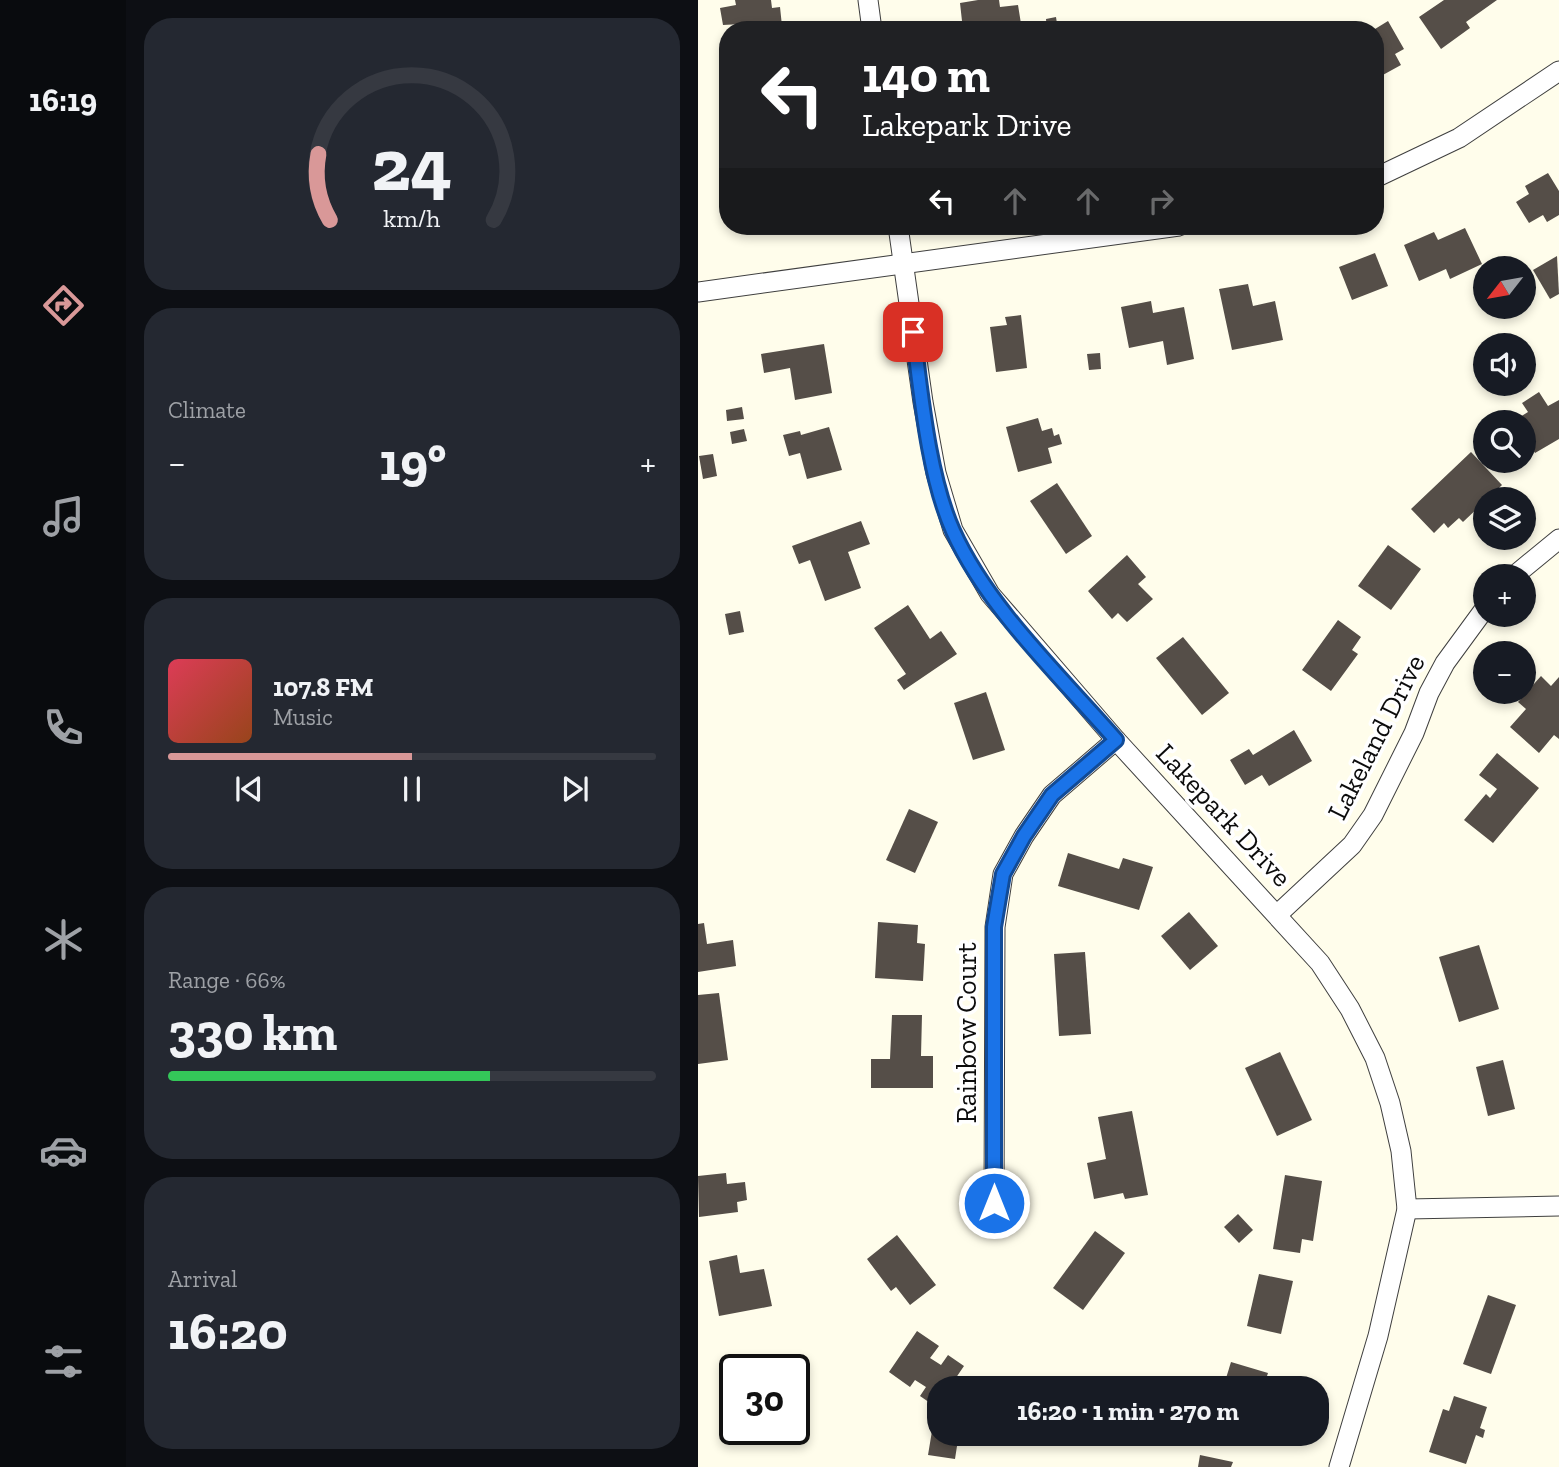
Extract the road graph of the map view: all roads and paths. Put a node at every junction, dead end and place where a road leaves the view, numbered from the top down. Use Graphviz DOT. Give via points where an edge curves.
graph roads {
  1 [pos="868,0"];
  2 [pos="871,21"];
  3 [pos="1559,71"];
  4 [pos="1384,174"];
  5 [pos="899,235"];
  6 [pos="1115,235"];
  7 [pos="903,265"];
  8 [pos="698,292"];
  9 [pos="1559,539"];
  10 [pos="1529,564"];
  11 [pos="1473,625"];
  12 [pos="1116,740"];
  13 [pos="1278,914"];
  14 [pos="994,1203"];
  15 [pos="1559,1206"];
  16 [pos="1407,1209"];
  17 [pos="1339,1467"];
  1 -- 2 [label="street"];
  3 -- 4 [label="street" via="1459,138"];
  5 -- 7 [label="street, Lakepark Drive"];
  6 -- 7 [label="street"];
  7 -- 8 [label="street"];
  7 -- 12 [label="street, Lakepark Drive" via="936,473 953,530 990,594"];
  9 -- 10 [label="street"];
  11 -- 13 [label="street, Lakeland Drive" via="1429,693 1373,815 1352,845"];
  12 -- 13 [label="street, Lakepark Drive"];
  12 -- 14 [label="street, Rainbow Court" via="1052,795 1003,874 994,927"];
  13 -- 16 [label="street, Lakepark Drive" via="1320,964 1375,1058 1401,1151"];
  15 -- 16 [label="street"];
  16 -- 17 [label="street, Lakepark Drive" via="1378,1336"];
}
